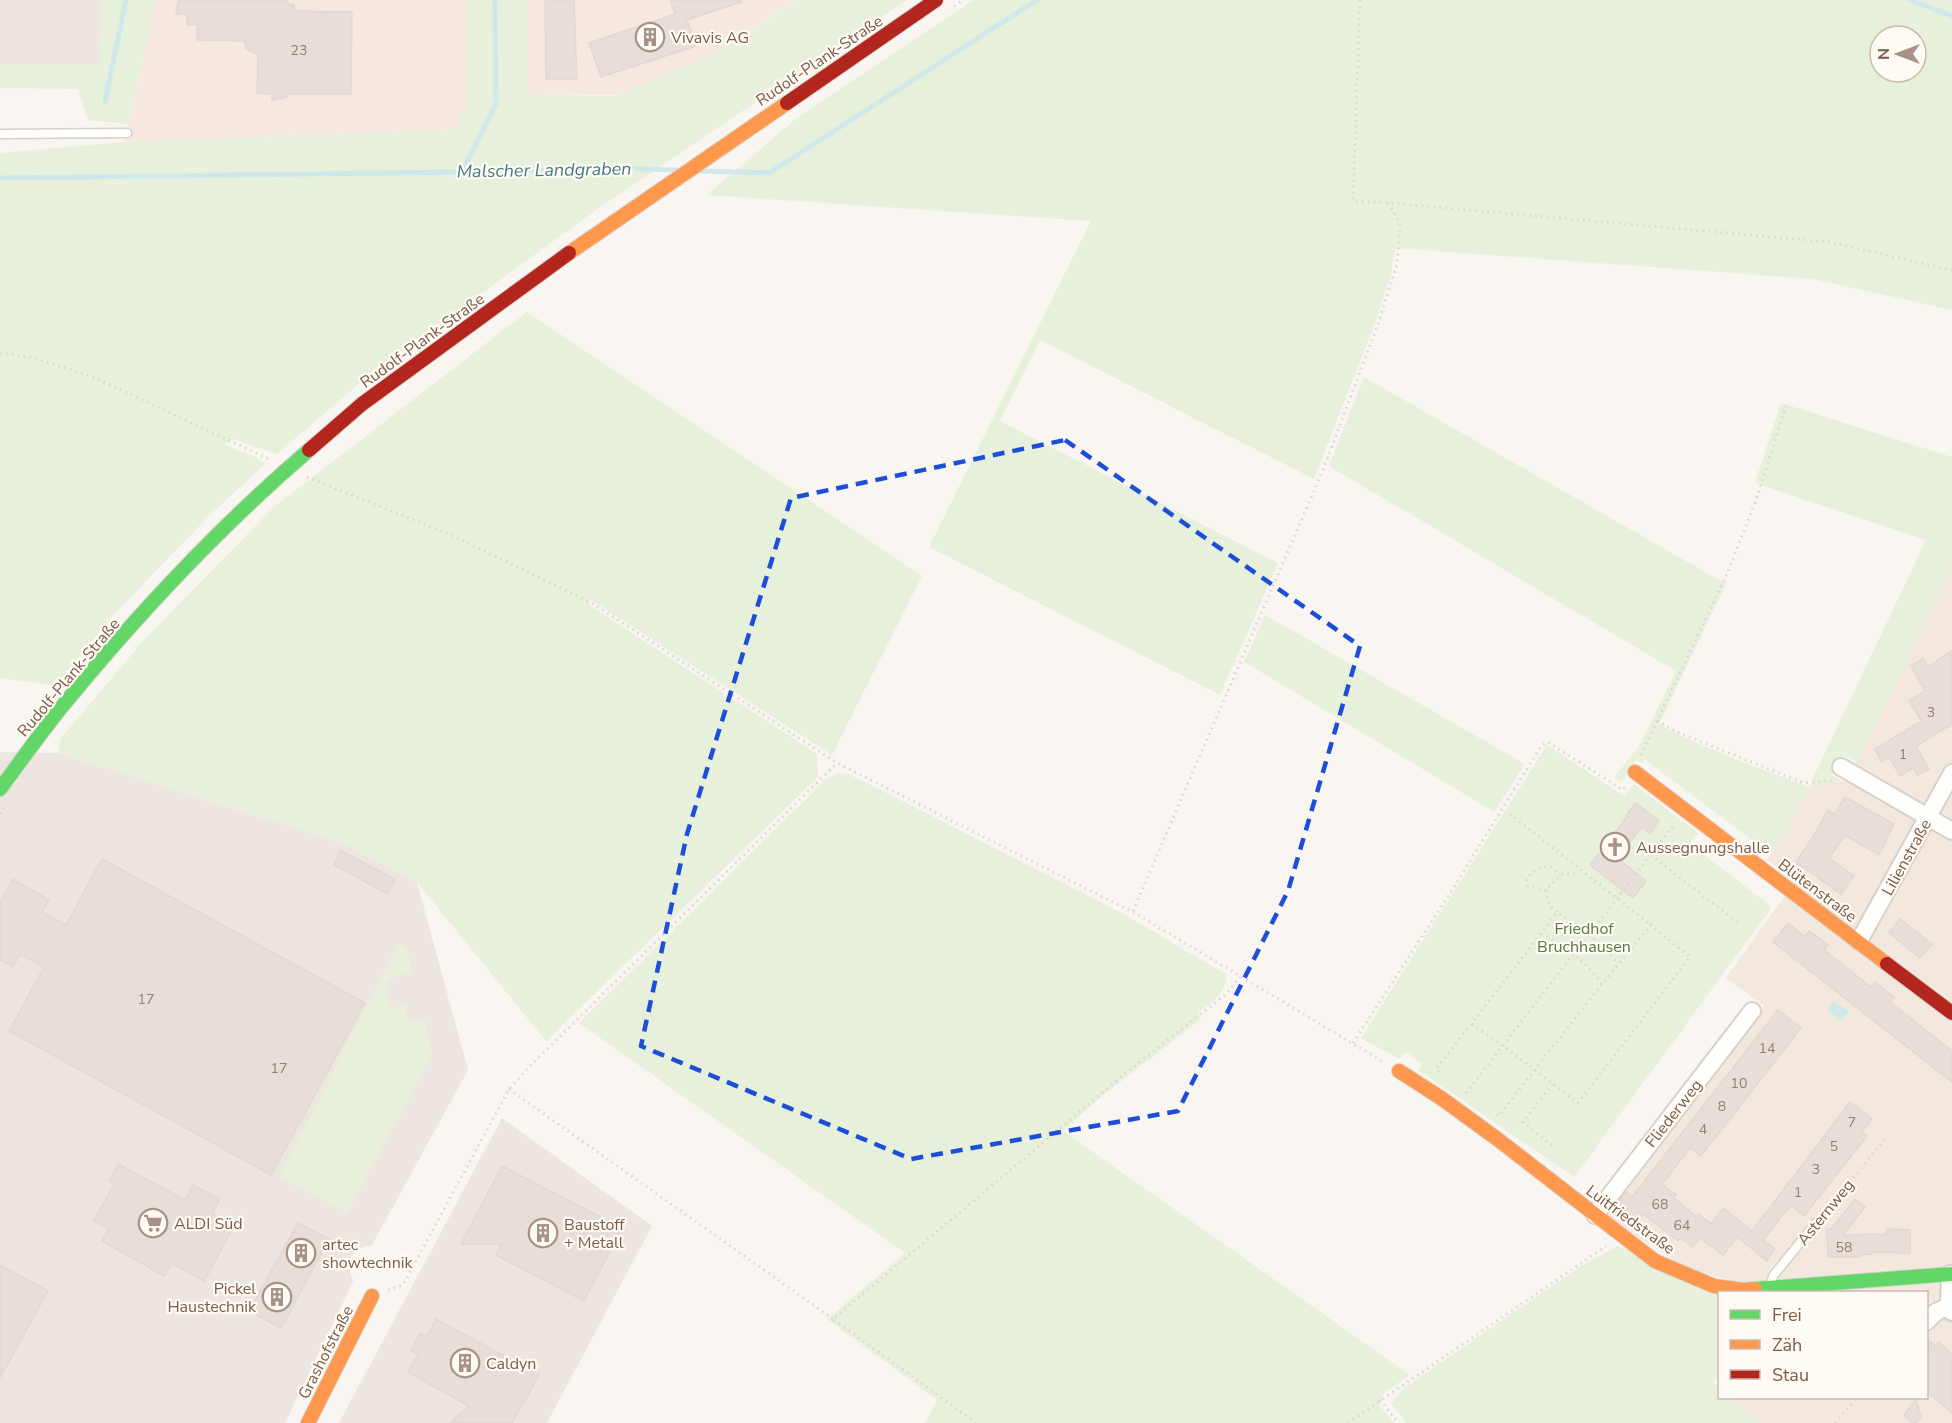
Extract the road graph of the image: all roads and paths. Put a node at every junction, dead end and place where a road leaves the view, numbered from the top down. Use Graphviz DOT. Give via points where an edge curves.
graph roads {
  1 [pos="936,0"];
  2 [pos="1360,0"];
  3 [pos="127,133"];
  4 [pos="0,134"];
  5 [pos="1389,203"];
  6 [pos="1952,270"];
  7 [pos="0,353"];
  8 [pos="1786,406"];
  9 [pos="288,468"];
  10 [pos="1656,721"];
  11 [pos="837,763"];
  12 [pos="1845,769"];
  13 [pos="1635,772"];
  14 [pos="1952,773"];
  15 [pos="0,789"];
  16 [pos="1685,810"];
  17 [pos="1510,814"];
  18 [pos="1928,818"];
  19 [pos="1952,831"];
  20 [pos="1651,855"];
  21 [pos="1578,869"];
  22 [pos="1560,875"];
  23 [pos="1546,890"];
  24 [pos="1619,898"];
  25 [pos="1133,912"];
  26 [pos="1557,913"];
  27 [pos="1737,922"];
  28 [pos="1651,925"];
  29 [pos="1541,934"];
  30 [pos="1590,934"];
  31 [pos="1859,941"];
  32 [pos="1574,955"];
  33 [pos="1618,964"];
  34 [pos="1240,977"];
  35 [pos="1602,984"];
  36 [pos="1752,1011"];
  37 [pos="1952,1013"];
  38 [pos="1472,1024"];
  39 [pos="1353,1043"];
  40 [pos="1502,1045"];
  41 [pos="1534,1070"];
  42 [pos="1399,1071"];
  43 [pos="1443,1075"];
  44 [pos="1553,1084"];
  45 [pos="1458,1087"];
  46 [pos="509,1089"];
  47 [pos="1466,1093"];
  48 [pos="1474,1098"];
  49 [pos="1455,1108"];
  50 [pos="1491,1110"];
  51 [pos="1885,1139"];
  52 [pos="1554,1147"];
  53 [pos="1595,1215"];
  54 [pos="1816,1223"];
  55 [pos="1589,1258"];
  56 [pos="1951,1274"];
  57 [pos="1770,1288"];
  58 [pos="372,1296"];
  59 [pos="1951,1309"];
  60 [pos="833,1319"];
  61 [pos="1928,1320"];
  62 [pos="1856,1399"];
  63 [pos="1380,1400"];
  64 [pos="308,1423"];
  65 [pos="976,1423"];
  66 [pos="1348,1423"];
  67 [pos="1398,1423"];
  68 [pos="1835,1423"];
  1 -- 9 [label="main road, Rudolf-Plank-Straße" via="541,272 362,404"];
  2 -- 5 [label="path" via="1353,201"];
  3 -- 4 [label="lane"];
  5 -- 6 [label="path" via="1829,242"];
  5 -- 25 [label="path" via="1400,224 1397,264 1378,324 1323,470"];
  7 -- 9 [label="path" via="30,357 91,376"];
  8 -- 10 [label="path" via="1727,574"];
  9 -- 11 [label="path" via="451,535 592,603"];
  9 -- 15 [label="main road, Rudolf-Plank-Straße" via="215,536 128,630 59,710"];
  10 -- 12 [label="path" via="1804,783 1843,779"];
  10 -- 13 [label="path"];
  11 -- 25 [label="path"];
  11 -- 46 [label="path"];
  12 -- 18 [label="street"];
  13 -- 16 [label="main road, Blütenstraße"];
  13 -- 39 [label="path" via="1623,790 1548,742 1541,746"];
  14 -- 18 [label="street, Lilienstraße"];
  16 -- 20 [label="path"];
  16 -- 31 [label="main road, Blütenstraße"];
  17 -- 21 [label="path"];
  18 -- 19 [label="street"];
  18 -- 31 [label="street, Lilienstraße"];
  20 -- 24 [label="path"];
  20 -- 27 [label="path"];
  21 -- 22 [label="path"];
  21 -- 24 [label="path"];
  22 -- 23 [label="path"];
  22 -- 23 [label="path" via="1550,867 1528,876 1528,886"];
  23 -- 26 [label="path" via="1549,905"];
  24 -- 28 [label="path"];
  24 -- 30 [label="path"];
  25 -- 34 [label="path"];
  26 -- 29 [label="path"];
  26 -- 30 [label="path"];
  28 -- 33 [label="path"];
  28 -- 44 [label="path" via="1690,957 1578,1102"];
  29 -- 32 [label="path" via="1560,942"];
  29 -- 38 [label="path"];
  30 -- 32 [label="path"];
  30 -- 33 [label="path"];
  31 -- 37 [label="main road, Blütenstraße"];
  32 -- 35 [label="path"];
  32 -- 40 [label="path"];
  33 -- 35 [label="path"];
  34 -- 39 [label="path"];
  34 -- 60 [label="path" via="1225,995 1126,1072"];
  35 -- 41 [label="path"];
  36 -- 53 [label="street, Fliederweg"];
  38 -- 40 [label="path"];
  38 -- 43 [label="path" via="1436,1070"];
  39 -- 42 [label="path"];
  40 -- 41 [label="path"];
  40 -- 47 [label="path"];
  41 -- 44 [label="path"];
  41 -- 50 [label="path" via="1499,1116"];
  42 -- 49 [label="main road, Luitfriedstraße"];
  44 -- 52 [label="path" via="1524,1122"];
  45 -- 47 [label="path"];
  46 -- 58 [label="path" via="403,1285"];
  46 -- 60 [label="path"];
  47 -- 48 [label="path"];
  47 -- 49 [label="path"];
  49 -- 53 [label="main road, Luitfriedstraße"];
  51 -- 54 [label="path, Asternweg"];
  53 -- 57 [label="main road, Luitfriedstraße" via="1655,1262 1714,1286"];
  54 -- 57 [label="lane, Asternweg" via="1773,1275"];
  55 -- 63 [label="path"];
  56 -- 57 [label="main road, Luitfriedstraße"];
  56 -- 59 [label="street"];
  58 -- 64 [label="main road, Grashofstraße"];
  59 -- 61 [label="street" via="1936,1312"];
  60 -- 65 [label="path"];
  62 -- 68 [label="path"];
  63 -- 66 [label="path"];
  63 -- 67 [label="path"];
}
